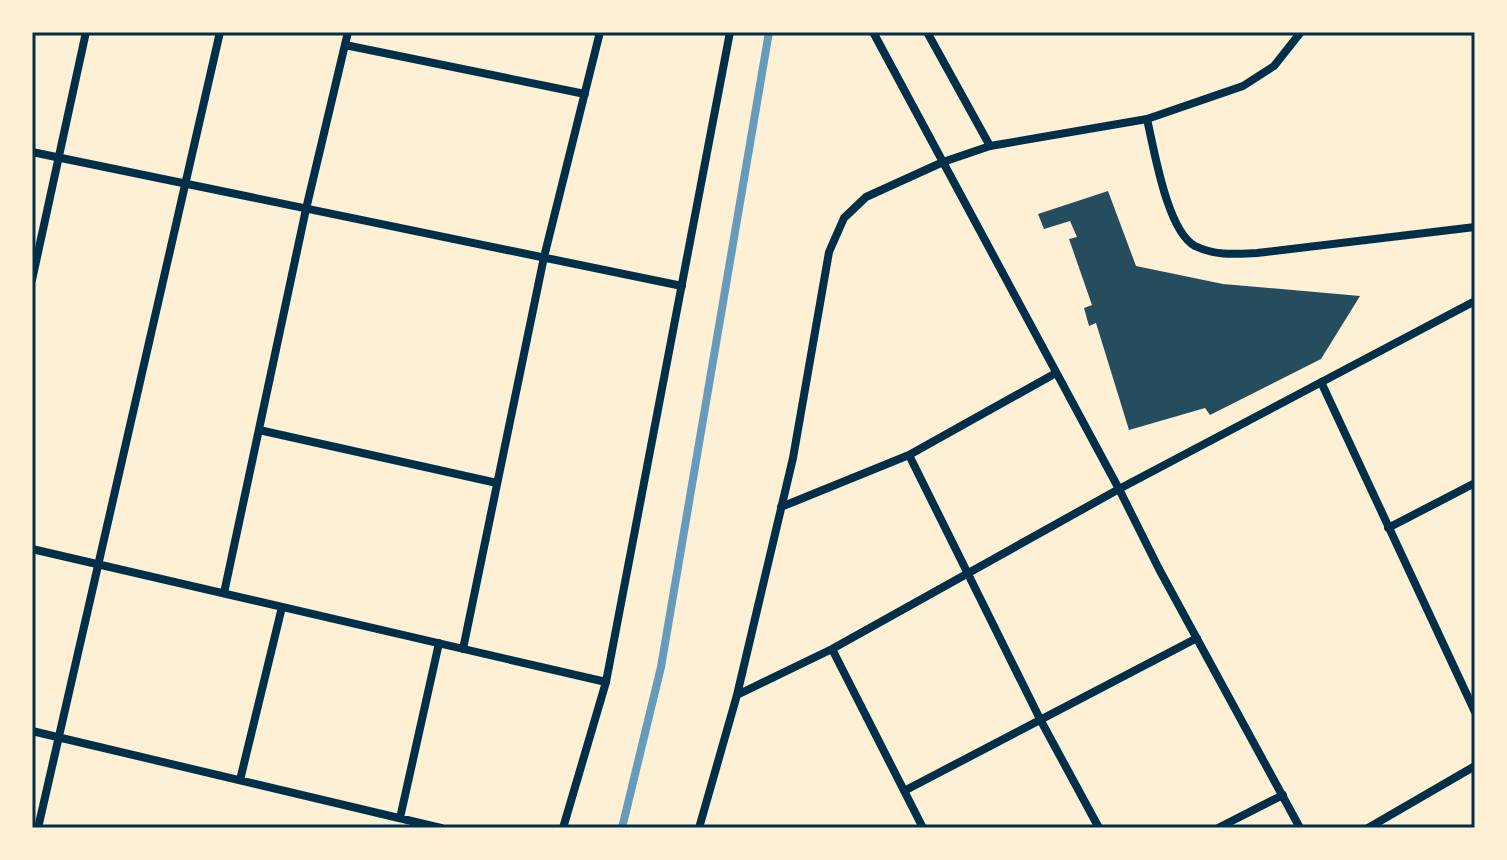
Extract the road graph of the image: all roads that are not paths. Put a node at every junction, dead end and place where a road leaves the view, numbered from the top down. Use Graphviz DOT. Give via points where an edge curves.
graph roads {
  1 [pos="86,32"];
  2 [pos="220,32"];
  3 [pos="348,32"];
  4 [pos="600,32"];
  5 [pos="730,32"];
  6 [pos="873,32"];
  7 [pos="927,32"];
  8 [pos="1301,32"];
  9 [pos="345,45"];
  10 [pos="585,94"];
  11 [pos="1147,119"];
  12 [pos="990,146"];
  13 [pos="32,152"];
  14 [pos="57,157"];
  15 [pos="943,162"];
  16 [pos="184,183"];
  17 [pos="306,209"];
  18 [pos="1475,227"];
  19 [pos="544,257"];
  20 [pos="32,280"];
  21 [pos="682,286"];
  22 [pos="1475,301"];
  23 [pos="1056,373"];
  24 [pos="1321,382"];
  25 [pos="259,430"];
  26 [pos="909,455"];
  27 [pos="497,483"];
  28 [pos="1475,483"];
  29 [pos="1119,489"];
  30 [pos="781,507"];
  31 [pos="1388,528"];
  32 [pos="32,549"];
  33 [pos="99,565"];
  34 [pos="967,573"];
  35 [pos="224,593"];
  36 [pos="282,607"];
  37 [pos="1197,638"];
  38 [pos="439,643"];
  39 [pos="463,649"];
  40 [pos="832,649"];
  41 [pos="606,682"];
  42 [pos="737,695"];
  43 [pos="1475,712"];
  44 [pos="1041,721"];
  45 [pos="32,731"];
  46 [pos="58,737"];
  47 [pos="1475,766"];
  48 [pos="240,780"];
  49 [pos="904,791"];
  50 [pos="1283,795"];
  51 [pos="400,818"];
  52 [pos="38,828"];
  53 [pos="441,828"];
  54 [pos="563,828"];
  55 [pos="699,828"];
  56 [pos="923,828"];
  57 [pos="1099,828"];
  58 [pos="1218,828"];
  59 [pos="1300,828"];
  60 [pos="1368,828"];
  1 -- 14 [label="street"];
  2 -- 16 [label="street"];
  3 -- 9 [label="street"];
  4 -- 10 [label="street"];
  5 -- 21 [label="street"];
  6 -- 15 [label="street"];
  7 -- 12 [label="street"];
  8 -- 11 [label="street" via="1274,66 1243,86"];
  9 -- 10 [label="street"];
  9 -- 17 [label="street"];
  10 -- 19 [label="street"];
  11 -- 12 [label="street"];
  11 -- 18 [label="street" via="1170,213 1193,245 1221,254 1257,253"];
  12 -- 15 [label="street"];
  13 -- 14 [label="street"];
  14 -- 16 [label="street"];
  14 -- 20 [label="street"];
  15 -- 23 [label="street"];
  15 -- 30 [label="street" via="866,197 844,218 829,252"];
  16 -- 17 [label="street"];
  16 -- 33 [label="street"];
  17 -- 19 [label="street"];
  17 -- 25 [label="street"];
  19 -- 21 [label="street"];
  19 -- 27 [label="street"];
  21 -- 41 [label="street"];
  22 -- 24 [label="street"];
  23 -- 26 [label="street"];
  23 -- 29 [label="street"];
  24 -- 29 [label="street"];
  24 -- 31 [label="street"];
  25 -- 27 [label="street"];
  25 -- 35 [label="street"];
  26 -- 30 [label="street"];
  26 -- 34 [label="street"];
  27 -- 39 [label="street"];
  28 -- 31 [label="street"];
  29 -- 34 [label="street"];
  29 -- 37 [label="street"];
  30 -- 42 [label="street"];
  31 -- 43 [label="street"];
  32 -- 33 [label="street"];
  33 -- 35 [label="street"];
  33 -- 46 [label="street"];
  34 -- 40 [label="street"];
  34 -- 44 [label="street"];
  35 -- 36 [label="street"];
  36 -- 38 [label="street"];
  36 -- 48 [label="street"];
  37 -- 44 [label="street"];
  37 -- 50 [label="street"];
  38 -- 39 [label="street"];
  38 -- 51 [label="street"];
  39 -- 41 [label="street"];
  40 -- 42 [label="street"];
  40 -- 49 [label="street"];
  41 -- 54 [label="street"];
  42 -- 55 [label="street"];
  44 -- 49 [label="street"];
  44 -- 57 [label="street"];
  45 -- 46 [label="street"];
  46 -- 48 [label="street"];
  46 -- 52 [label="street"];
  47 -- 60 [label="street"];
  48 -- 51 [label="street"];
  49 -- 56 [label="street"];
  50 -- 58 [label="street"];
  50 -- 59 [label="street"];
  51 -- 53 [label="street"];
}
